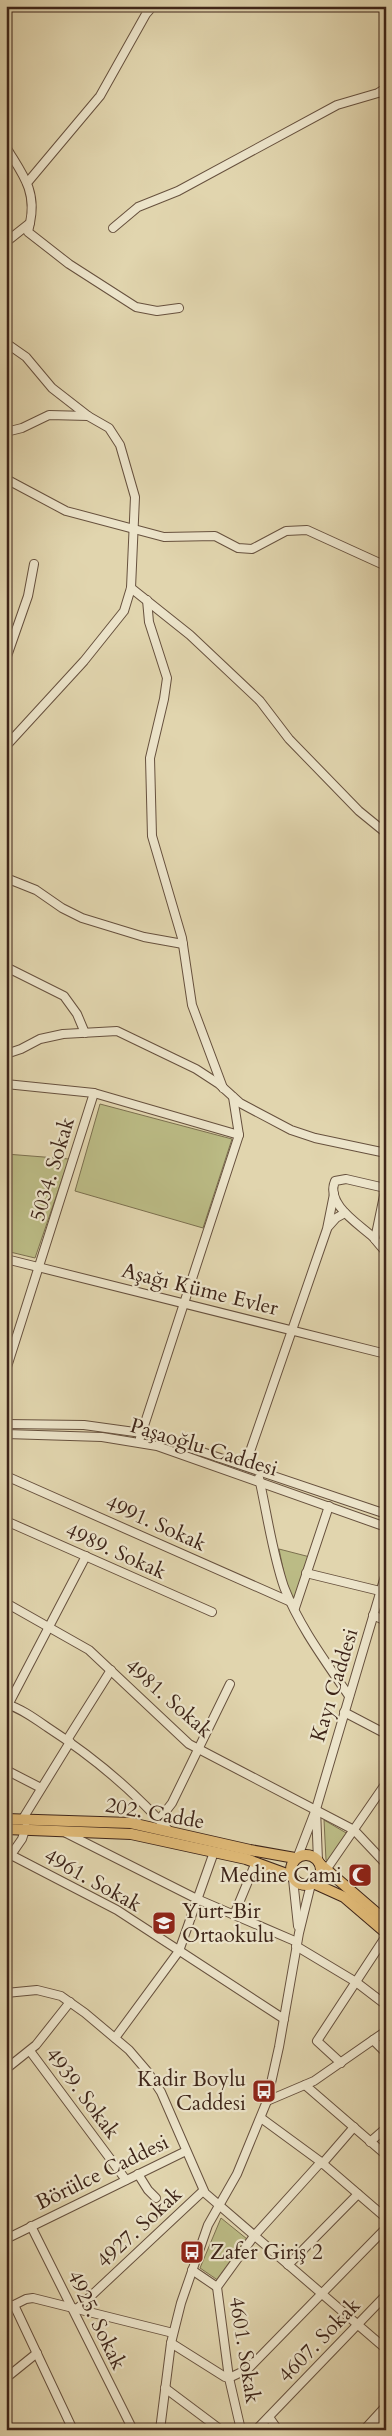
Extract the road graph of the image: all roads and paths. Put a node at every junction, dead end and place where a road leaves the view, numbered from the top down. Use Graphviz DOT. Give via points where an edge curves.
graph roads {
  1 [pos="153,6"];
  2 [pos="386,88"];
  3 [pos="6,147"];
  4 [pos="27,183"];
  5 [pos="30,223"];
  6 [pos="113,228"];
  7 [pos="6,242"];
  8 [pos="179,308"];
  9 [pos="6,343"];
  10 [pos="88,416"];
  11 [pos="6,432"];
  12 [pos="6,479"];
  13 [pos="134,528"];
  14 [pos="34,564"];
  15 [pos="386,566"];
  16 [pos="131,588"];
  17 [pos="146,600"];
  18 [pos="6,659"];
  19 [pos="6,746"];
  20 [pos="386,833"];
  21 [pos="6,878"];
  22 [pos="183,944"];
  23 [pos="6,968"];
  24 [pos="85,1033"];
  25 [pos="6,1054"];
  26 [pos="6,1084"];
  27 [pos="223,1088"];
  28 [pos="94,1093"];
  29 [pos="233,1097"];
  30 [pos="239,1135"];
  31 [pos="386,1153"];
  32 [pos="385,1187"];
  33 [pos="334,1194"];
  34 [pos="345,1213"];
  35 [pos="327,1228"];
  36 [pos="375,1239"];
  37 [pos="386,1252"];
  38 [pos="6,1258"];
  39 [pos="40,1266"];
  40 [pos="183,1303"];
  41 [pos="293,1330"];
  42 [pos="386,1354"];
  43 [pos="6,1370"];
  44 [pos="6,1424"];
  45 [pos="142,1433"];
  46 [pos="6,1434"];
  47 [pos="139,1442"];
  48 [pos="245,1466"];
  49 [pos="258,1471"];
  50 [pos="6,1476"];
  51 [pos="260,1482"];
  52 [pos="329,1506"];
  53 [pos="386,1514"];
  54 [pos="6,1521"];
  55 [pos="386,1527"];
  56 [pos="86,1556"];
  57 [pos="386,1572"];
  58 [pos="306,1573"];
  59 [pos="380,1591"];
  60 [pos="6,1603"];
  61 [pos="293,1605"];
  62 [pos="212,1612"];
  63 [pos="373,1615"];
  64 [pos="386,1621"];
  65 [pos="48,1626"];
  66 [pos="111,1670"];
  67 [pos="230,1684"];
  68 [pos="349,1696"];
  69 [pos="7,1705"];
  70 [pos="344,1712"];
  71 [pos="386,1734"];
  72 [pos="69,1741"];
  73 [pos="199,1750"];
  74 [pos="6,1770"];
  75 [pos="386,1784"];
  76 [pos="41,1788"];
  77 [pos="316,1808"];
  78 [pos="6,1819"];
  79 [pos="159,1820"];
  80 [pos="25,1823"];
  81 [pos="6,1829"];
  82 [pos="354,1830"];
  83 [pos="62,1831"];
  84 [pos="170,1832"];
  85 [pos="214,1852"];
  86 [pos="296,1857"];
  87 [pos="8,1859"];
  88 [pos="256,1862"];
  89 [pos="386,1864"];
  90 [pos="322,1865"];
  91 [pos="293,1878"];
  92 [pos="312,1883"];
  93 [pos="197,1900"];
  94 [pos="234,1915"];
  95 [pos="384,1917"];
  96 [pos="299,1933"];
  97 [pos="386,1935"];
  98 [pos="297,1944"];
  99 [pos="179,1951"];
  100 [pos="356,1982"];
  101 [pos="6,1993"];
  102 [pos="70,2002"];
  103 [pos="386,2005"];
  104 [pos="284,2018"];
  105 [pos="386,2031"];
  106 [pos="115,2038"];
  107 [pos="373,2040"];
  108 [pos="30,2050"];
  109 [pos="386,2053"];
  110 [pos="341,2063"];
  111 [pos="6,2069"];
  112 [pos="305,2085"];
  113 [pos="266,2101"];
  114 [pos="261,2118"];
  115 [pos="354,2128"];
  116 [pos="386,2128"];
  117 [pos="370,2142"];
  118 [pos="186,2151"];
  119 [pos="386,2156"];
  120 [pos="322,2163"];
  121 [pos="138,2174"];
  122 [pos="126,2180"];
  123 [pos="203,2191"];
  124 [pos="358,2194"];
  125 [pos="156,2198"];
  126 [pos="218,2205"];
  127 [pos="386,2218"];
  128 [pos="31,2226"];
  129 [pos="386,2228"];
  130 [pos="254,2236"];
  131 [pos="6,2239"];
  132 [pos="288,2265"];
  133 [pos="192,2270"];
  134 [pos="217,2287"];
  135 [pos="322,2294"];
  136 [pos="386,2295"];
  137 [pos="14,2305"];
  138 [pos="74,2308"];
  139 [pos="6,2309"];
  140 [pos="358,2325"];
  141 [pos="173,2333"];
  142 [pos="171,2343"];
  143 [pos="386,2349"];
  144 [pos="37,2353"];
  145 [pos="6,2378"];
  146 [pos="229,2378"];
  147 [pos="165,2388"];
  148 [pos="386,2406"];
  149 [pos="386,2415"];
  150 [pos="269,2417"];
  151 [pos="73,2430"];
  152 [pos="134,2430"];
  153 [pos="160,2430"];
  154 [pos="221,2430"];
  155 [pos="241,2430"];
  156 [pos="256,2430"];
  157 [pos="278,2430"];
  158 [pos="364,2430"];
  159 [pos="373,2430"];
  1 -- 4 [label="street" via="100,96"];
  2 -- 6 [label="street" via="337,105 178,191 138,207"];
  3 -- 4 [label="street"];
  4 -- 5 [label="street" via="33,200"];
  5 -- 7 [label="street"];
  5 -- 8 [label="street" via="28,232 69,264 136,307 157,311"];
  9 -- 10 [label="street" via="26,357 52,388"];
  10 -- 11 [label="street" via="49,415"];
  10 -- 13 [label="street" via="109,428 120,445 135,497"];
  12 -- 13 [label="street" via="66,511"];
  13 -- 15 [label="street" via="164,537 215,536 238,548 252,550 286,531 307,530"];
  13 -- 16 [label="street"];
  14 -- 18 [label="street" via="28,596"];
  16 -- 17 [label="street"];
  16 -- 19 [label="street" via="124,611 84,661"];
  17 -- 20 [label="street" via="190,635 260,701 289,739 359,811"];
  17 -- 22 [label="street" via="149,622 167,678 150,758 152,836"];
  21 -- 22 [label="street" via="36,890 82,918 144,937"];
  22 -- 27 [label="street" via="192,1006"];
  23 -- 24 [label="street" via="64,996"];
  24 -- 25 [label="street" via="40,1039"];
  24 -- 27 [label="street" via="117,1031 196,1069"];
  26 -- 28 [label="street"];
  27 -- 29 [label="street"];
  28 -- 30 [label="street"];
  28 -- 39 [label="street, 5034. Sokak"];
  29 -- 30 [label="street"];
  29 -- 31 [label="street" via="291,1130"];
  30 -- 40 [label="street"];
  32 -- 33 [label="street" via="340,1178 334,1183"];
  32 -- 36 [label="street"];
  33 -- 34 [label="street"];
  33 -- 35 [label="street"];
  34 -- 35 [label="street"];
  34 -- 36 [label="street"];
  35 -- 41 [label="street"];
  36 -- 37 [label="street"];
  38 -- 39 [label="street, Aşağı Küme Evler"];
  39 -- 40 [label="street, Aşağı Küme Evler"];
  39 -- 43 [label="street, 5034. Sokak"];
  40 -- 41 [label="street, Aşağı Küme Evler"];
  40 -- 45 [label="street"];
  41 -- 42 [label="street, Aşağı Küme Evler"];
  41 -- 48 [label="street"];
  44 -- 45 [label="street, Paşaoğlu Caddesi" via="84,1426"];
  45 -- 47 [label="street"];
  45 -- 48 [label="street, Paşaoğlu Caddesi"];
  46 -- 47 [label="street, Paşaoğlu Caddesi" via="84,1435"];
  47 -- 51 [label="street, Paşaoğlu Caddesi"];
  48 -- 49 [label="street, Paşaoğlu Caddesi"];
  49 -- 51 [label="street"];
  49 -- 53 [label="street, Paşaoğlu Caddesi"];
  50 -- 61 [label="street, 4991. Sokak"];
  51 -- 52 [label="street, Paşaoğlu Caddesi"];
  51 -- 61 [label="street" via="281,1577"];
  52 -- 55 [label="street, Paşaoğlu Caddesi"];
  52 -- 58 [label="street"];
  54 -- 56 [label="street, 4989. Sokak"];
  56 -- 62 [label="street, 4989. Sokak"];
  56 -- 65 [label="street"];
  57 -- 59 [label="street, Kayı Caddesi"];
  58 -- 59 [label="street"];
  58 -- 61 [label="street"];
  59 -- 63 [label="street, Kayı Caddesi"];
  60 -- 65 [label="street, 4981. Sokak"];
  61 -- 68 [label="street"];
  63 -- 64 [label="street"];
  63 -- 68 [label="street, Kayı Caddesi"];
  65 -- 66 [label="street, 4981. Sokak" via="88,1650"];
  65 -- 69 [label="street"];
  66 -- 72 [label="street"];
  66 -- 73 [label="street, 4981. Sokak" via="173,1731"];
  67 -- 73 [label="street"];
  68 -- 70 [label="street, Kayı Caddesi"];
  69 -- 72 [label="street"];
  70 -- 71 [label="street"];
  70 -- 77 [label="street, Kayı Caddesi"];
  72 -- 76 [label="street"];
  72 -- 79 [label="street" via="107,1770"];
  73 -- 77 [label="street, 4981. Sokak"];
  73 -- 79 [label="street" via="172,1803"];
  74 -- 76 [label="street"];
  75 -- 82 [label="street"];
  76 -- 80 [label="street"];
  77 -- 82 [label="street, 4981. Sokak"];
  77 -- 86 [label="street, Kayı Caddesi"];
  77 -- 90 [label="street, Kayı Caddesi"];
  78 -- 80 [label="main road, 202. Cadde"];
  79 -- 84 [label="street"];
  80 -- 81 [label="main road, 202. Cadde"];
  80 -- 83 [label="main road, 202. Cadde"];
  80 -- 84 [label="main road, 202. Cadde" via="120,1822"];
  80 -- 87 [label="street"];
  82 -- 89 [label="street, 4981. Sokak"];
  82 -- 90 [label="street"];
  83 -- 85 [label="main road, 202. Cadde" via="125,1833"];
  83 -- 93 [label="street"];
  84 -- 86 [label="main road, 202. Cadde"];
  85 -- 88 [label="main road, 202. Cadde"];
  85 -- 93 [label="street"];
  86 -- 90 [label="main road" via="310,1855"];
  86 -- 91 [label="main road" via="290,1867"];
  87 -- 99 [label="street, 4961. Sokak" via="102,1902"];
  88 -- 91 [label="main road, 202. Cadde"];
  88 -- 94 [label="street"];
  90 -- 92 [label="main road" via="320,1874"];
  90 -- 95 [label="main road"];
  91 -- 92 [label="main road" via="302,1884"];
  91 -- 96 [label="street"];
  92 -- 96 [label="street"];
  92 -- 97 [label="main road" via="344,1897"];
  93 -- 94 [label="street"];
  93 -- 99 [label="street"];
  94 -- 98 [label="street"];
  96 -- 98 [label="street"];
  97 -- 100 [label="street"];
  98 -- 100 [label="street"];
  98 -- 104 [label="street"];
  99 -- 104 [label="street, 4961. Sokak"];
  99 -- 106 [label="street"];
  100 -- 103 [label="street"];
  100 -- 110 [label="street" via="317,2041"];
  101 -- 102 [label="street" via="45,1991"];
  102 -- 106 [label="street"];
  102 -- 108 [label="street"];
  104 -- 113 [label="street"];
  105 -- 107 [label="street"];
  106 -- 118 [label="street" via="138,2060 154,2082"];
  107 -- 109 [label="street"];
  107 -- 110 [label="street"];
  108 -- 111 [label="street"];
  108 -- 122 [label="street, 4939. Sokak"];
  110 -- 112 [label="street"];
  112 -- 113 [label="street"];
  112 -- 115 [label="street"];
  113 -- 114 [label="street"];
  114 -- 120 [label="street"];
  114 -- 126 [label="street" via="238,2174"];
  115 -- 117 [label="street"];
  115 -- 120 [label="street, 4601. Sokak"];
  116 -- 117 [label="street"];
  117 -- 119 [label="street"];
  118 -- 121 [label="street, Börülce Caddesi"];
  118 -- 123 [label="street"];
  120 -- 124 [label="street"];
  120 -- 130 [label="street, 4601. Sokak"];
  121 -- 122 [label="street, Börülce Caddesi"];
  121 -- 125 [label="street"];
  122 -- 128 [label="street, Börülce Caddesi"];
  123 -- 126 [label="street"];
  123 -- 138 [label="street, 4927. Sokak"];
  124 -- 127 [label="street"];
  124 -- 132 [label="street"];
  126 -- 130 [label="street"];
  126 -- 133 [label="street"];
  128 -- 131 [label="street, Börülce Caddesi"];
  128 -- 138 [label="street, 4925. Sokak"];
  129 -- 135 [label="street"];
  130 -- 132 [label="street"];
  130 -- 134 [label="street, 4601. Sokak"];
  132 -- 135 [label="street"];
  133 -- 134 [label="street"];
  133 -- 141 [label="street"];
  134 -- 146 [label="street, 4601. Sokak"];
  135 -- 140 [label="street"];
  135 -- 146 [label="street" via="248,2369"];
  136 -- 140 [label="street, 4607. Sokak"];
  137 -- 138 [label="street" via="33,2298"];
  137 -- 139 [label="street"];
  137 -- 144 [label="street"];
  138 -- 141 [label="street"];
  138 -- 152 [label="street, 4925. Sokak"];
  140 -- 143 [label="street"];
  140 -- 150 [label="street, 4607. Sokak"];
  141 -- 142 [label="street"];
  142 -- 146 [label="street"];
  142 -- 147 [label="street"];
  144 -- 145 [label="street"];
  144 -- 151 [label="street"];
  146 -- 155 [label="street, 4601. Sokak"];
  147 -- 153 [label="street"];
  147 -- 154 [label="street"];
  148 -- 158 [label="street"];
  149 -- 159 [label="street"];
  150 -- 156 [label="street, 4607. Sokak"];
  150 -- 157 [label="street"];
}
